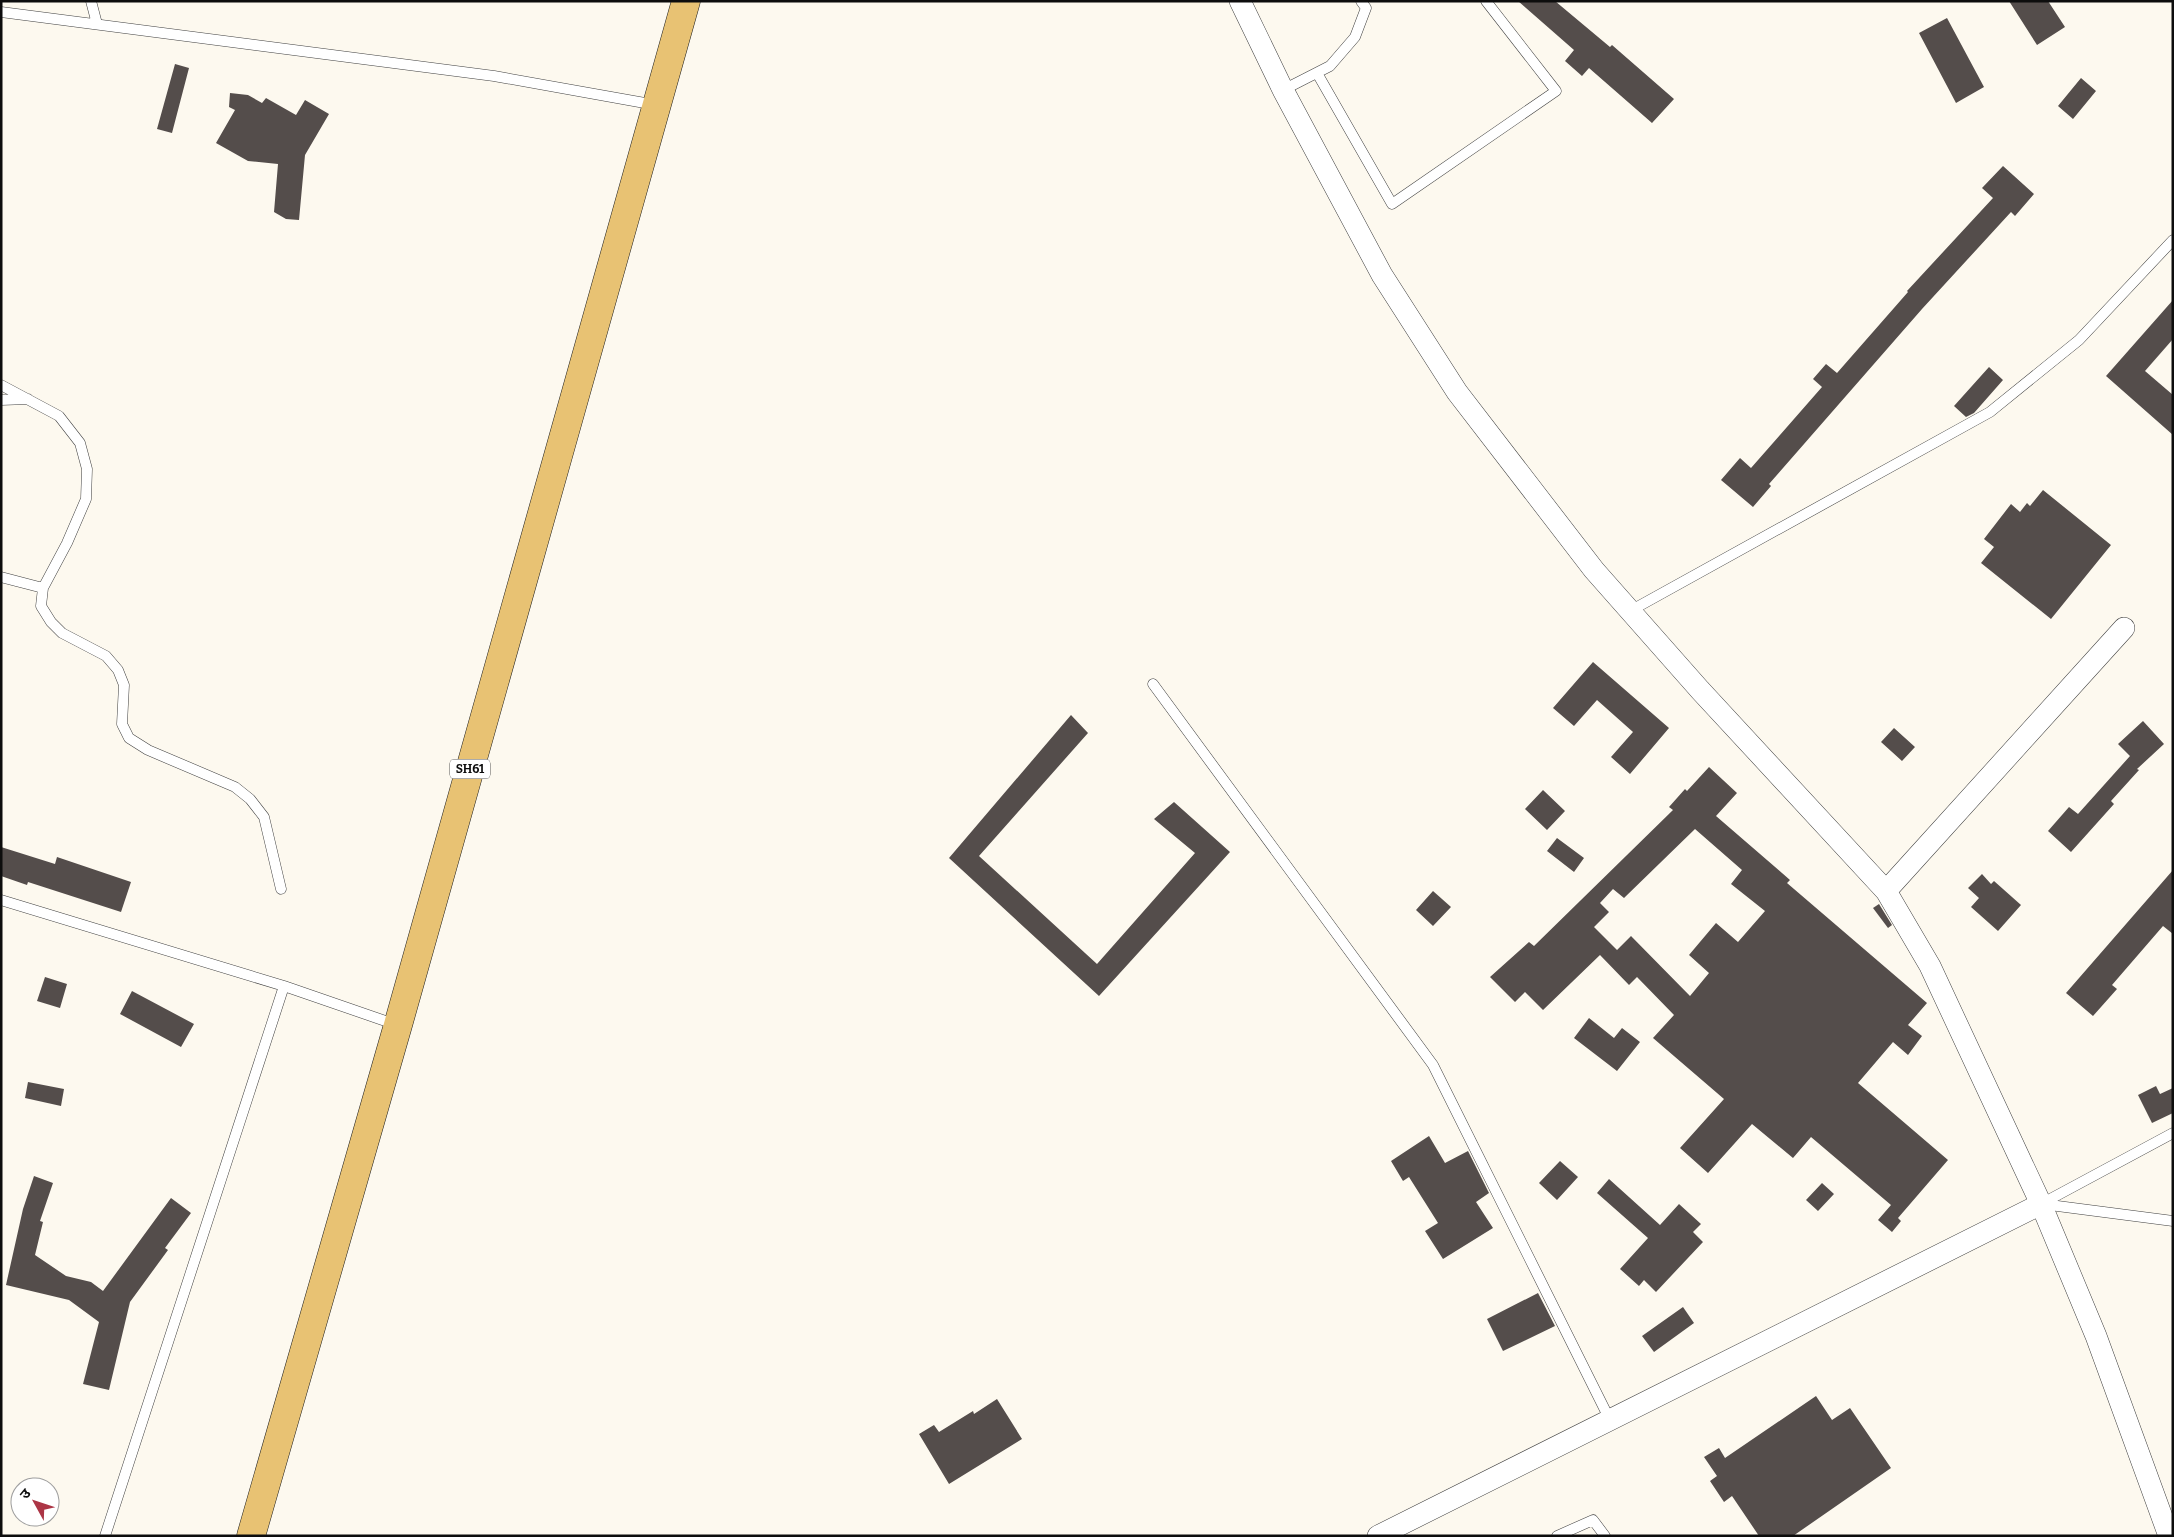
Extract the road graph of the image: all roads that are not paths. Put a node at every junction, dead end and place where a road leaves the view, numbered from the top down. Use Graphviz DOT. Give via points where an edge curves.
graph roads {
  1 [pos="91,1"];
  2 [pos="686,1"];
  3 [pos="1240,1"];
  4 [pos="1361,1"];
  5 [pos="1486,1"];
  6 [pos="1,12"];
  7 [pos="97,24"];
  8 [pos="1317,73"];
  9 [pos="1283,90"];
  10 [pos="657,105"];
  11 [pos="2173,240"];
  12 [pos="1,384"];
  13 [pos="28,398"];
  14 [pos="1,400"];
  15 [pos="1,577"];
  16 [pos="43,588"];
  17 [pos="1630,611"];
  18 [pos="2124,628"];
  19 [pos="1153,684"];
  20 [pos="281,889"];
  21 [pos="1886,891"];
  22 [pos="1,900"];
  23 [pos="284,986"];
  24 [pos="398,1025"];
  25 [pos="2173,1133"];
  26 [pos="2041,1204"];
  27 [pos="2173,1221"];
  28 [pos="1610,1420"];
  29 [pos="105,1536"];
  30 [pos="252,1536"];
  31 [pos="1378,1536"];
  32 [pos="1557,1536"];
  33 [pos="1605,1536"];
  34 [pos="2169,1536"];
  1 -- 7 [label="lane"];
  2 -- 10 [label="main road, SH61"];
  3 -- 9 [label="street"];
  4 -- 8 [label="lane" via="1366,8 1355,37 1330,66"];
  5 -- 8 [label="lane" via="1556,92 1392,204"];
  6 -- 7 [label="lane"];
  7 -- 10 [label="lane" via="494,76"];
  8 -- 9 [label="lane"];
  9 -- 17 [label="street" via="1382,275 1457,392 1594,570"];
  10 -- 24 [label="main road, SH61"];
  11 -- 17 [label="lane" via="2079,340 1990,412"];
  12 -- 13 [label="lane"];
  13 -- 14 [label="lane"];
  13 -- 16 [label="lane" via="60,416 80,443 87,468 86,499"];
  15 -- 16 [label="lane"];
  16 -- 20 [label="lane" via="41,606 51,622 62,633 106,656 118,670 124,685 122,724 129,738 148,750 235,787 250,799 264,817"];
  17 -- 21 [label="street"];
  18 -- 21 [label="street"];
  19 -- 28 [label="lane" via="1433,1065"];
  21 -- 26 [label="street" via="1930,966"];
  22 -- 23 [label="lane"];
  23 -- 24 [label="lane"];
  23 -- 29 [label="lane"];
  24 -- 30 [label="main road, SH61"];
  25 -- 26 [label="lane"];
  26 -- 27 [label="lane"];
  26 -- 28 [label="street"];
  26 -- 34 [label="street" via="2096,1336"];
  28 -- 31 [label="street"];
  32 -- 33 [label="lane" via="1593,1520"];
}
